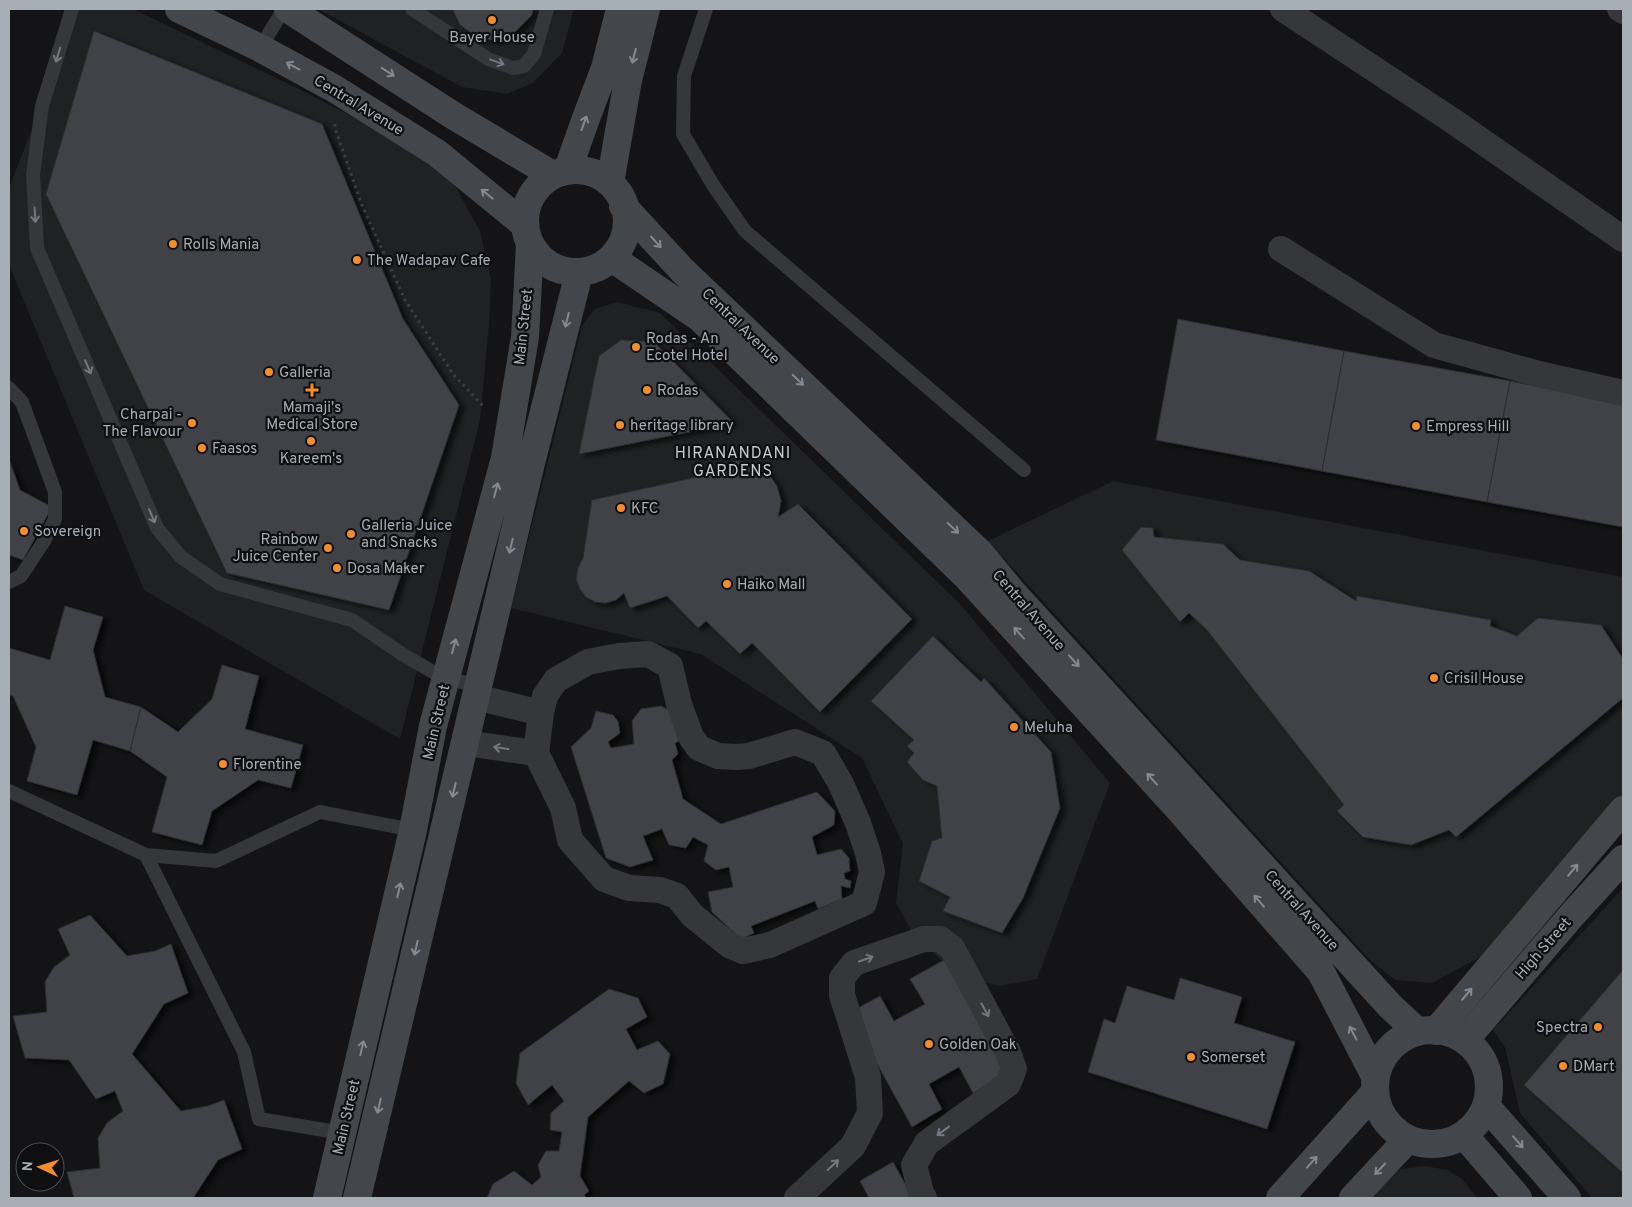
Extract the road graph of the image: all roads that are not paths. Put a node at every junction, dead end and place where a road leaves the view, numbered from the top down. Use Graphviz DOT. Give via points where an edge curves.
graph roads {
  1 [pos="72,9"];
  2 [pos="179,9"];
  3 [pos="286,9"];
  4 [pos="412,9"];
  5 [pos="547,9"];
  6 [pos="620,9"];
  7 [pos="646,9"];
  8 [pos="706,9"];
  9 [pos="1283,9"];
  10 [pos="1620,9"];
  11 [pos="1623,11"];
  12 [pos="260,48"];
  13 [pos="355,51"];
  14 [pos="335,89"];
  15 [pos="561,172"];
  16 [pos="610,183"];
  17 [pos="623,206"];
  18 [pos="527,234"];
  19 [pos="1623,239"];
  20 [pos="1281,250"];
  21 [pos="613,259"];
  22 [pos="579,273"];
  23 [pos="738,339"];
  24 [pos="9,388"];
  25 [pos="1623,393"];
  26 [pos="508,434"];
  27 [pos="534,450"];
  28 [pos="1024,470"];
  29 [pos="9,582"];
  30 [pos="445,679"];
  31 [pos="477,691"];
  32 [pos="541,713"];
  33 [pos="465,743"];
  34 [pos="536,753"];
  35 [pos="9,791"];
  36 [pos="1185,799"];
  37 [pos="1623,810"];
  38 [pos="413,830"];
  39 [pos="443,837"];
  40 [pos="146,855"];
  41 [pos="1623,859"];
  42 [pos="1427,1031"];
  43 [pos="1465,1040"];
  44 [pos="1375,1084"];
  45 [pos="1486,1106"];
  46 [pos="342,1133"];
  47 [pos="1464,1135"];
  48 [pos="1407,1140"];
  49 [pos="371,1142"];
  50 [pos="1547,1175"];
  51 [pos="327,1198"];
  52 [pos="357,1198"];
  53 [pos="797,1198"];
  54 [pos="924,1198"];
  55 [pos="1280,1198"];
  56 [pos="1353,1198"];
  57 [pos="1518,1198"];
  58 [pos="1567,1198"];
  1 -- 30 [label="lane, one-way" via="42,106 33,176 37,248 156,528 181,557 220,584 352,620"];
  2 -- 12 [label="street, Central Avenue"];
  3 -- 12 [label="lane"];
  3 -- 13 [label="street"];
  4 -- 5 [label="lane, one-way" via="488,59 513,68 524,66 534,54"];
  15 -- 6 [label="street, one-way" via="605,68"];
  7 -- 16 [label="street, one-way" via="628,80"];
  8 -- 28 [label="lane" via="684,76 683,134 745,231"];
  9 -- 19 [label="street"];
  10 -- 11 [label="street"];
  14 -- 12 [label="street, Central Avenue, one-way"];
  13 -- 14 [label="street"];
  13 -- 15 [label="street, one-way" via="454,116"];
  18 -- 14 [label="street, Central Avenue, one-way" via="437,153"];
  15 -- 16 [label="street" via="593,172"];
  15 -- 18 [label="street" via="538,187 527,204"];
  16 -- 17 [label="street"];
  17 -- 21 [label="street" via="627,218 624,238"];
  17 -- 23 [label="street, Central Avenue, one-way" via="683,271"];
  18 -- 22 [label="street" via="542,260 559,270"];
  18 -- 26 [label="street, Main Street" via="524,337"];
  20 -- 25 [label="street" via="1434,345"];
  21 -- 22 [label="street" via="598,268"];
  21 -- 23 [label="street, Central Avenue" via="700,318"];
  22 -- 27 [label="street, Main Street, one-way"];
  23 -- 36 [label="street, Central Avenue" via="924,518 980,553"];
  24 -- 29 [label="lane" via="22,402 55,492 55,519 21,576"];
  26 -- 27 [label="street"];
  30 -- 26 [label="street, Main Street, one-way" via="505,458"];
  27 -- 31 [label="street, Main Street, one-way"];
  30 -- 31 [label="lane"];
  30 -- 38 [label="street, Main Street"];
  31 -- 32 [label="street"];
  31 -- 33 [label="street, Main Street"];
  32 -- 34 [label="street"];
  32 -- 34 [label="street" via="556,680 588,662 648,654 670,666 682,712 691,737 699,748 718,756 736,757 795,742 823,753 841,784 868,853 872,872 864,903 770,945 743,951 729,945 676,896 660,890 628,888 604,879 570,840 563,808"];
  34 -- 33 [label="street, one-way"];
  33 -- 39 [label="street, Main Street, one-way"];
  35 -- 40 [label="lane"];
  36 -- 42 [label="street, Central Avenue" via="1390,1006"];
  44 -- 36 [label="street, Central Avenue, one-way" via="1321,972"];
  42 -- 37 [label="street, one-way"];
  38 -- 39 [label="street"];
  38 -- 40 [label="lane" via="320,812 216,861"];
  46 -- 38 [label="street, Main Street, one-way"];
  39 -- 49 [label="street, Main Street, one-way"];
  40 -- 46 [label="lane" via="244,1052 259,1119"];
  41 -- 43 [label="street, High Street"];
  42 -- 43 [label="street" via="1442,1030"];
  42 -- 44 [label="street" via="1403,1037 1390,1047 1381,1060"];
  43 -- 45 [label="street" via="1481,1058 1489,1081"];
  44 -- 48 [label="street" via="1385,1120"];
  55 -- 44 [label="street, one-way"];
  45 -- 47 [label="street"];
  45 -- 50 [label="street, one-way"];
  46 -- 49 [label="street"];
  46 -- 51 [label="street, Main Street"];
  47 -- 48 [label="street" via="1436,1145"];
  47 -- 57 [label="street"];
  48 -- 56 [label="street, one-way"];
  49 -- 52 [label="street, Main Street"];
  50 -- 57 [label="street"];
  50 -- 58 [label="street"];
  53 -- 54 [label="street, one-way" via="853,1146 870,1114 868,1078 842,995 842,978 854,963 924,939 940,939 952,948 1014,1069 1008,1084 927,1144 914,1165"];
}
